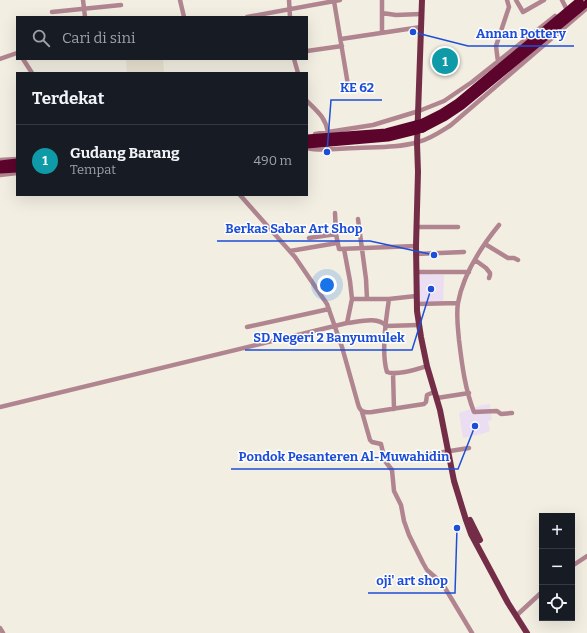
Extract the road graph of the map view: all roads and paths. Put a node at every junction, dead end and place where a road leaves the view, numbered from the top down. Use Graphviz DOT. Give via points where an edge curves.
graph roads {
  1 [pos="83,0"];
  2 [pos="180,0"];
  3 [pos="290,0"];
  4 [pos="340,0"];
  5 [pos="382,0"];
  6 [pos="422,0"];
  7 [pos="517,0"];
  8 [pos="544,0"];
  9 [pos="562,0"];
  10 [pos="334,1"];
  11 [pos="508,2"];
  12 [pos="582,4"];
  13 [pos="122,5"];
  14 [pos="566,8"];
  15 [pos="84,9"];
  16 [pos="290,9"];
  17 [pos="52,12"];
  18 [pos="382,13"];
  19 [pos="421,14"];
  20 [pos="86,16"];
  21 [pos="184,16"];
  22 [pos="252,16"];
  23 [pos="290,16"];
  24 [pos="575,18"];
  25 [pos="421,27"];
  26 [pos="382,32"];
  27 [pos="341,39"];
  28 [pos="342,46"];
  29 [pos="308,51"];
  30 [pos="16,53"];
  31 [pos="0,59"];
  32 [pos="24,60"];
  33 [pos="294,60"];
  34 [pos="498,62"];
  35 [pos="31,72"];
  36 [pos="298,72"];
  37 [pos="348,85"];
  38 [pos="308,102"];
  39 [pos="419,111"];
  40 [pos="419,126"];
  41 [pos="328,132"];
  42 [pos="308,137"];
  43 [pos="308,137"];
  44 [pos="417,143"];
  45 [pos="308,147"];
  46 [pos="308,147"];
  47 [pos="16,159"];
  48 [pos="0,160"];
  49 [pos="16,162"];
  50 [pos="0,164"];
  51 [pos="16,169"];
  52 [pos="0,170"];
  53 [pos="16,173"];
  54 [pos="0,175"];
  55 [pos="241,196"];
  56 [pos="335,213"];
  57 [pos="358,219"];
  58 [pos="499,225"];
  59 [pos="416,227"];
  60 [pos="458,227"];
  61 [pos="336,234"];
  62 [pos="309,238"];
  63 [pos="337,243"];
  64 [pos="484,244"];
  65 [pos="416,246"];
  66 [pos="361,248"];
  67 [pos="344,249"];
  68 [pos="290,251"];
  69 [pos="464,252"];
  70 [pos="416,254"];
  71 [pos="475,260"];
  72 [pos="518,260"];
  73 [pos="416,272"];
  74 [pos="469,272"];
  75 [pos="489,278"];
  76 [pos="416,296"];
  77 [pos="367,299"];
  78 [pos="389,299"];
  79 [pos="352,300"];
  80 [pos="458,303"];
  81 [pos="417,304"];
  82 [pos="329,309"];
  83 [pos="347,324"];
  84 [pos="419,325"];
  85 [pos="386,326"];
  86 [pos="247,327"];
  87 [pos="335,327"];
  88 [pos="427,366"];
  89 [pos="393,373"];
  90 [pos="434,392"];
  91 [pos="469,393"];
  92 [pos="436,398"];
  93 [pos="0,407"];
  94 [pos="394,409"];
  95 [pos="362,412"];
  96 [pos="512,413"];
  97 [pos="469,448"];
  98 [pos="447,452"];
  99 [pos="412,457"];
  100 [pos="587,556"];
  101 [pos="575,564"];
  102 [pos="539,595"];
  103 [pos="516,615"];
  104 [pos="0,628"];
  105 [pos="3,633"];
  106 [pos="472,633"];
  107 [pos="527,633"];
  1 -- 15 [label="street"];
  2 -- 21 [label="street"];
  3 -- 16 [label="street"];
  4 -- 10 [label="street"];
  5 -- 18 [label="street"];
  6 -- 19 [label="main road"];
  7 -- 8 [label="street" via="523,12"];
  7 -- 11 [label="street"];
  9 -- 14 [label="street"];
  10 -- 16 [label="street"];
  10 -- 27 [label="street"];
  11 -- 34 [label="street" via="496,46"];
  12 -- 14 [label="highway"];
  12 -- 24 [label="highway"];
  12 -- 40 [label="highway" via="458,102"];
  13 -- 15 [label="street"];
  14 -- 34 [label="street"];
  15 -- 17 [label="street"];
  15 -- 20 [label="street"];
  16 -- 22 [label="street"];
  16 -- 23 [label="street"];
  18 -- 19 [label="street"];
  18 -- 26 [label="street"];
  19 -- 25 [label="main road"];
  24 -- 44 [label="street" via="451,125"];
  25 -- 26 [label="street"];
  25 -- 39 [label="main road"];
  26 -- 27 [label="street"];
  27 -- 28 [label="street"];
  28 -- 29 [label="street"];
  28 -- 37 [label="street"];
  30 -- 31 [label="street"];
  32 -- 35 [label="street"];
  33 -- 36 [label="street"];
  34 -- 39 [label="street" via="449,98"];
  38 -- 41 [label="street" via="320,113"];
  39 -- 41 [label="street" via="373,126"];
  39 -- 44 [label="main road"];
  40 -- 42 [label="highway" via="386,132"];
  40 -- 45 [label="highway" via="377,139"];
  41 -- 43 [label="street"];
  44 -- 46 [label="street" via="385,147"];
  44 -- 59 [label="main road"];
  47 -- 48 [label="street"];
  49 -- 50 [label="highway"];
  51 -- 52 [label="highway"];
  53 -- 54 [label="street"];
  55 -- 68 [label="street"];
  56 -- 61 [label="street"];
  57 -- 66 [label="street"];
  58 -- 64 [label="street"];
  59 -- 60 [label="street"];
  59 -- 65 [label="main road"];
  61 -- 62 [label="street"];
  61 -- 63 [label="street"];
  63 -- 67 [label="street" via="339,249"];
  63 -- 68 [label="street"];
  64 -- 71 [label="street"];
  64 -- 72 [label="street" via="509,258"];
  65 -- 66 [label="street"];
  65 -- 70 [label="main road"];
  66 -- 67 [label="street"];
  66 -- 77 [label="street"];
  67 -- 79 [label="street"];
  68 -- 82 [label="street"];
  69 -- 70 [label="street"];
  70 -- 73 [label="main road"];
  71 -- 74 [label="street"];
  71 -- 75 [label="street" via="490,273"];
  73 -- 74 [label="street"];
  73 -- 76 [label="main road"];
  74 -- 80 [label="street"];
  76 -- 78 [label="street"];
  76 -- 81 [label="main road"];
  77 -- 78 [label="street"];
  77 -- 79 [label="street"];
  78 -- 85 [label="street"];
  79 -- 83 [label="street"];
  80 -- 81 [label="street"];
  80 -- 91 [label="street" via="460,357"];
  81 -- 84 [label="main road"];
  82 -- 86 [label="street"];
  82 -- 87 [label="street"];
  83 -- 85 [label="street" via="377,321"];
  83 -- 87 [label="street"];
  84 -- 85 [label="street"];
  84 -- 88 [label="main road"];
  85 -- 89 [label="street" via="384,359 387,373"];
  87 -- 93 [label="street"];
  87 -- 95 [label="street"];
  88 -- 89 [label="street"];
  88 -- 90 [label="main road"];
  89 -- 94 [label="street"];
  90 -- 92 [label="main road"];
  90 -- 94 [label="street" via="426,395 424,403"];
  91 -- 92 [label="street"];
  91 -- 96 [label="street" via="474,412"];
  92 -- 98 [label="main road" via="442,417"];
  94 -- 95 [label="street"];
  95 -- 106 [label="street" via="370,440 381,444 386,461 392,470 394,491 401,505 409,535 423,563 442,583"];
  97 -- 98 [label="street"];
  98 -- 99 [label="street"];
  98 -- 103 [label="main road" via="467,519 516,610"];
  100 -- 101 [label="street"];
  102 -- 103 [label="street"];
  103 -- 107 [label="main road"];
  104 -- 105 [label="street"];
}
